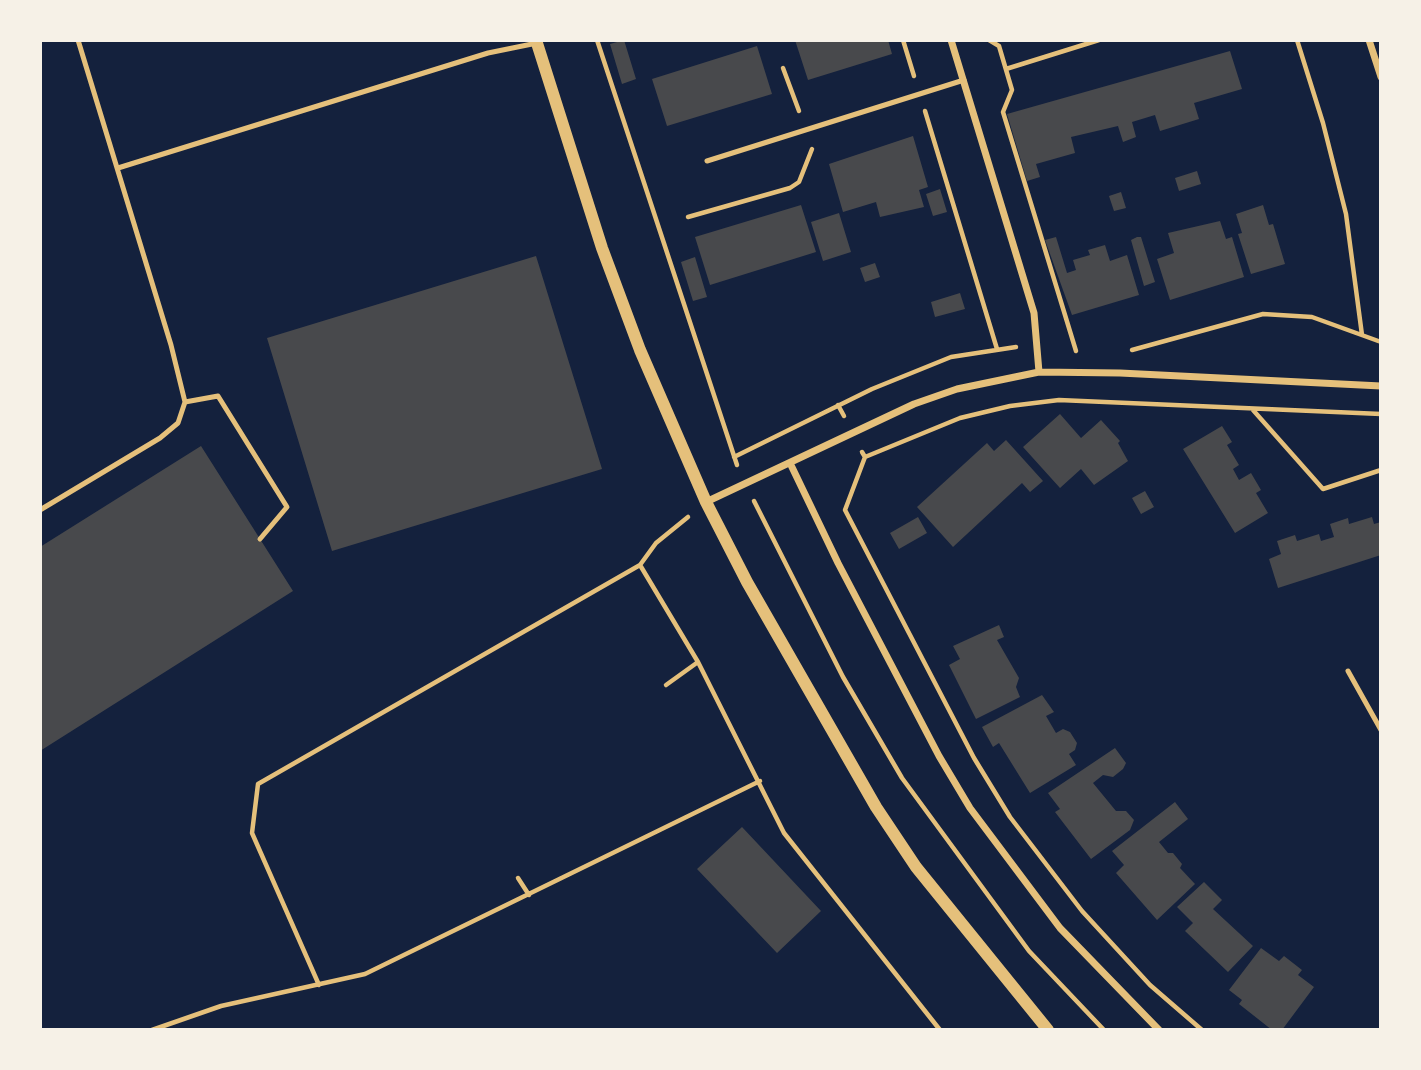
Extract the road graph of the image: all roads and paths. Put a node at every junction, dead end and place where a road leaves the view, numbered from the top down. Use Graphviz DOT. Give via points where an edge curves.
graph roads {
  1 [pos="78,40"];
  2 [pos="597,40"];
  3 [pos="903,40"];
  4 [pos="951,40"];
  5 [pos="989,40"];
  6 [pos="1099,40"];
  7 [pos="1297,40"];
  8 [pos="1369,40"];
  9 [pos="536,42"];
  10 [pos="1006,69"];
  11 [pos="1381,78"];
  12 [pos="964,80"];
  13 [pos="919,93"];
  14 [pos="707,161"];
  15 [pos="118,168"];
  16 [pos="1381,342"];
  17 [pos="997,349"];
  18 [pos="1076,351"];
  19 [pos="1039,372"];
  20 [pos="1381,386"];
  21 [pos="185,402"];
  22 [pos="838,405"];
  23 [pos="1252,410"];
  24 [pos="1381,414"];
  25 [pos="852,433"];
  26 [pos="865,457"];
  27 [pos="790,463"];
  28 [pos="1381,470"];
  29 [pos="745,484"];
  30 [pos="706,502"];
  31 [pos="40,510"];
  32 [pos="260,539"];
  33 [pos="640,565"];
  34 [pos="698,662"];
  35 [pos="1348,671"];
  36 [pos="666,685"];
  37 [pos="1381,730"];
  38 [pos="760,781"];
  39 [pos="518,878"];
  40 [pos="529,895"];
  41 [pos="319,985"];
  42 [pos="152,1030"];
  43 [pos="940,1030"];
  44 [pos="1048,1030"];
  45 [pos="1104,1030"];
  46 [pos="1159,1030"];
  47 [pos="1202,1030"];
  1 -- 15 [label="lane"];
  2 -- 29 [label="path"];
  3 -- 13 [label="path"];
  4 -- 12 [label="street"];
  5 -- 10 [label="path" via="999,46"];
  6 -- 10 [label="path"];
  7 -- 16 [label="path" via="1346,214 1362,335"];
  8 -- 11 [label="street"];
  9 -- 15 [label="lane"];
  9 -- 30 [label="street" via="602,248"];
  10 -- 18 [label="path" via="1012,90 1003,112"];
  12 -- 13 [label="lane"];
  12 -- 19 [label="street" via="1034,313"];
  13 -- 14 [label="lane"];
  13 -- 17 [label="path"];
  15 -- 21 [label="lane"];
  19 -- 20 [label="street"];
  19 -- 25 [label="street" via="957,389"];
  21 -- 31 [label="lane" via="178,423 160,438"];
  21 -- 32 [label="lane" via="219,396 287,507"];
  22 -- 25 [label="path"];
  23 -- 24 [label="path"];
  23 -- 26 [label="path" via="1046,402 960,418"];
  23 -- 28 [label="path" via="1323,489"];
  25 -- 26 [label="path"];
  25 -- 27 [label="street"];
  26 -- 47 [label="path" via="845,510 974,758 1010,817 1082,911 1150,985"];
  27 -- 29 [label="street"];
  27 -- 46 [label="street" via="863,611 970,808 1060,928"];
  29 -- 30 [label="street"];
  29 -- 45 [label="path" via="843,677 902,778 1028,951"];
  30 -- 33 [label="path" via="656,543"];
  30 -- 44 [label="street" via="876,807 961,927"];
  33 -- 34 [label="path"];
  33 -- 41 [label="path" via="258,784 252,833"];
  34 -- 36 [label="path"];
  34 -- 38 [label="path"];
  35 -- 37 [label="lane"];
  38 -- 40 [label="path"];
  38 -- 43 [label="path" via="784,833"];
  39 -- 40 [label="path"];
  40 -- 41 [label="path" via="365,974"];
  41 -- 42 [label="path" via="221,1006"];
}
